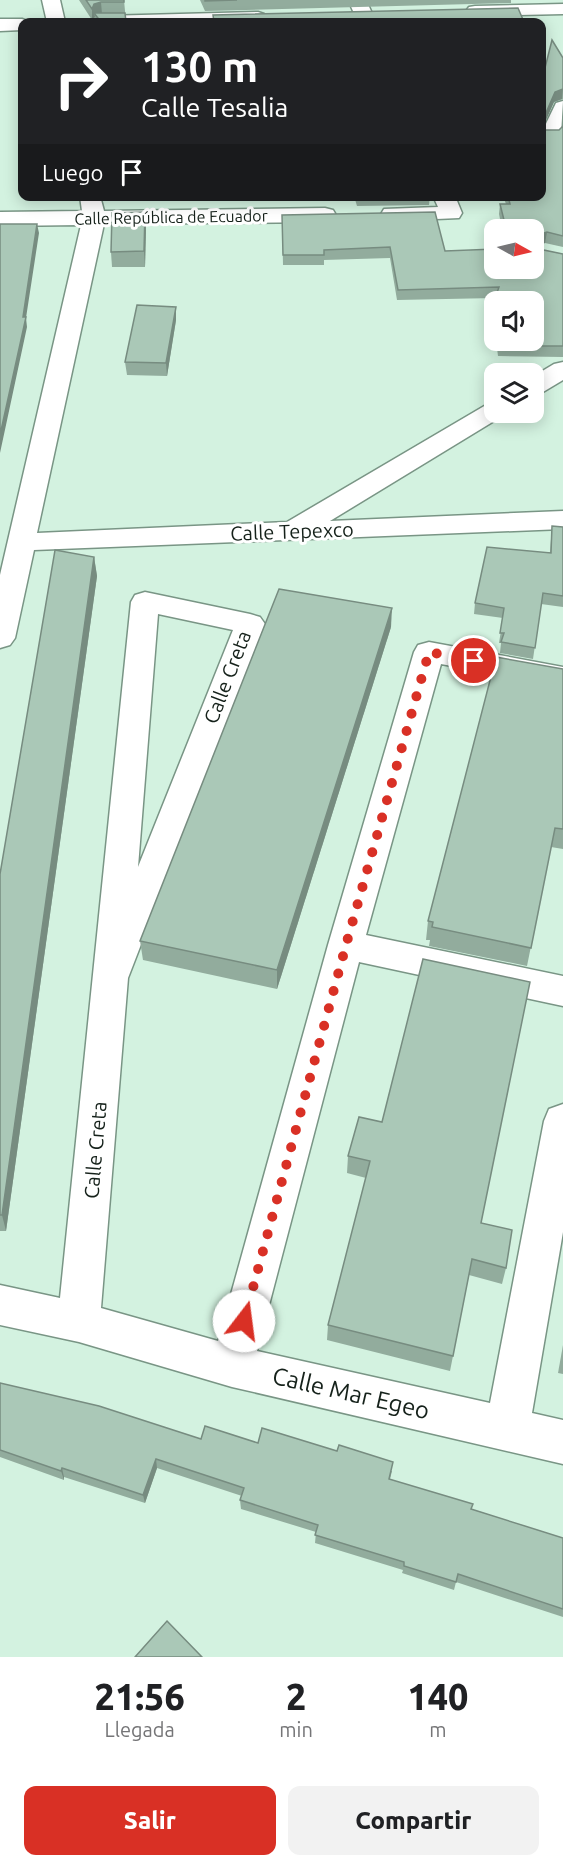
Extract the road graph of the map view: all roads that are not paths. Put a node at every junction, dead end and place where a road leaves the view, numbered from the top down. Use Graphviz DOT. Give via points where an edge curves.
graph roads {
  1 [pos="51,0"];
  2 [pos="563,9"];
  3 [pos="458,12"];
  4 [pos="362,13"];
  5 [pos="387,14"];
  6 [pos="340,16"];
  7 [pos="281,17"];
  8 [pos="55,18"];
  9 [pos="245,18"];
  10 [pos="0,25"];
  11 [pos="18,25"];
  12 [pos="563,106"];
  13 [pos="552,133"];
  14 [pos="447,205"];
  15 [pos="92,207"];
  16 [pos="368,214"];
  17 [pos="344,215"];
  18 [pos="0,219"];
  19 [pos="563,369"];
  20 [pos="544,381"];
  21 [pos="484,417"];
  22 [pos="563,520"];
  23 [pos="292,531"];
  24 [pos="22,542"];
  25 [pos="0,638"];
  26 [pos="563,677"];
  27 [pos="346,945"];
  28 [pos="111,977"];
  29 [pos="563,991"];
  30 [pos="563,1121"];
  31 [pos="0,1305"];
  32 [pos="79,1322"];
  33 [pos="232,1366"];
  34 [pos="507,1429"];
  35 [pos="563,1442"];
  1 -- 8 [label="street"];
  2 -- 3 [label="street"];
  4 -- 5 [label="street"];
  4 -- 6 [label="street"];
  7 -- 9 [label="street"];
  10 -- 11 [label="street"];
  12 -- 13 [label="street"];
  14 -- 16 [label="street"];
  15 -- 17 [label="street, Calle República de Ecuador"];
  15 -- 18 [label="street, Calle República de Ecuador"];
  15 -- 24 [label="street"];
  19 -- 20 [label="street"];
  21 -- 23 [label="street"];
  22 -- 23 [label="street, Calle Tepexco"];
  23 -- 24 [label="street, Calle Tepexco"];
  24 -- 25 [label="street"];
  26 -- 27 [label="street" via="429,652"];
  27 -- 29 [label="street"];
  27 -- 33 [label="street"];
  28 -- 28 [label="street, Calle Creta" via="145,602 250,624 167,831"];
  28 -- 32 [label="street, Calle Creta"];
  30 -- 34 [label="street"];
  31 -- 32 [label="street, Calle Mar Egeo"];
  32 -- 33 [label="street, Calle Mar Egeo"];
  33 -- 34 [label="street, Calle Mar Egeo"];
  34 -- 35 [label="street, Calle Mar Egeo"];
}
